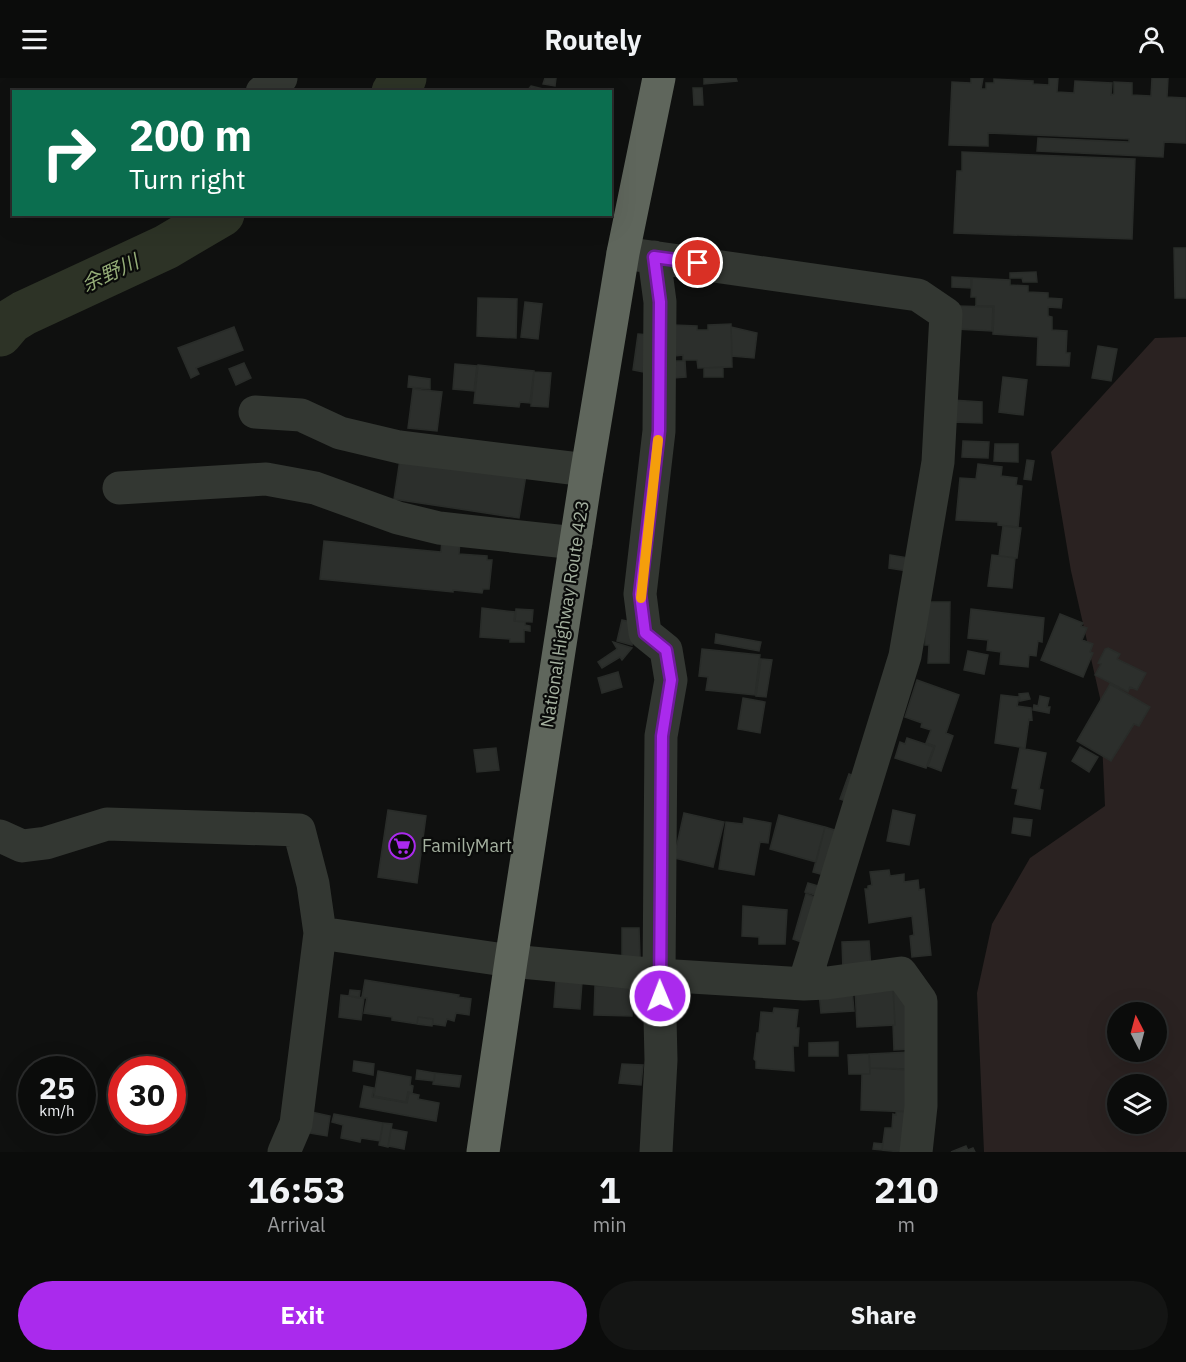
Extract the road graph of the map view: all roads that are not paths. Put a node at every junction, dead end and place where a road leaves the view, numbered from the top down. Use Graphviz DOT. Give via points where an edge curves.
graph roads {
  1 [pos="281,78"];
  2 [pos="658,78"];
  3 [pos="265,90"];
  4 [pos="638,255"];
  5 [pos="255,412"];
  6 [pos="587,471"];
  7 [pos="119,488"];
  8 [pos="576,543"];
  9 [pos="0,836"];
  10 [pos="320,933"];
  11 [pos="511,961"];
  12 [pos="659,975"];
  13 [pos="804,984"];
  14 [pos="284,1152"];
  15 [pos="483,1152"];
  16 [pos="656,1152"];
  17 [pos="916,1152"];
  1 -- 3 [label="street"];
  2 -- 4 [label="highway, National Highway Route 423"];
  4 -- 6 [label="highway, National Highway Route 423"];
  4 -- 12 [label="street" via="660,302 659,431 640,594 645,633 666,650 671,680 662,736"];
  4 -- 13 [label="street" via="918,294 946,314 938,462 905,656"];
  5 -- 6 [label="street" via="300,415 340,433 399,447"];
  6 -- 8 [label="highway, National Highway Route 423"];
  7 -- 8 [label="street" via="266,479 315,488 398,518 439,528"];
  8 -- 11 [label="highway, National Highway Route 423"];
  9 -- 10 [label="street" via="22,846 46,843 107,824 299,830"];
  10 -- 11 [label="street"];
  10 -- 14 [label="street" via="296,1124"];
  11 -- 12 [label="street"];
  11 -- 15 [label="highway, National Highway Route 423"];
  12 -- 13 [label="street"];
  12 -- 16 [label="street" via="661,1060"];
  13 -- 17 [label="street" via="901,973 921,1001 921,1106"];
}
